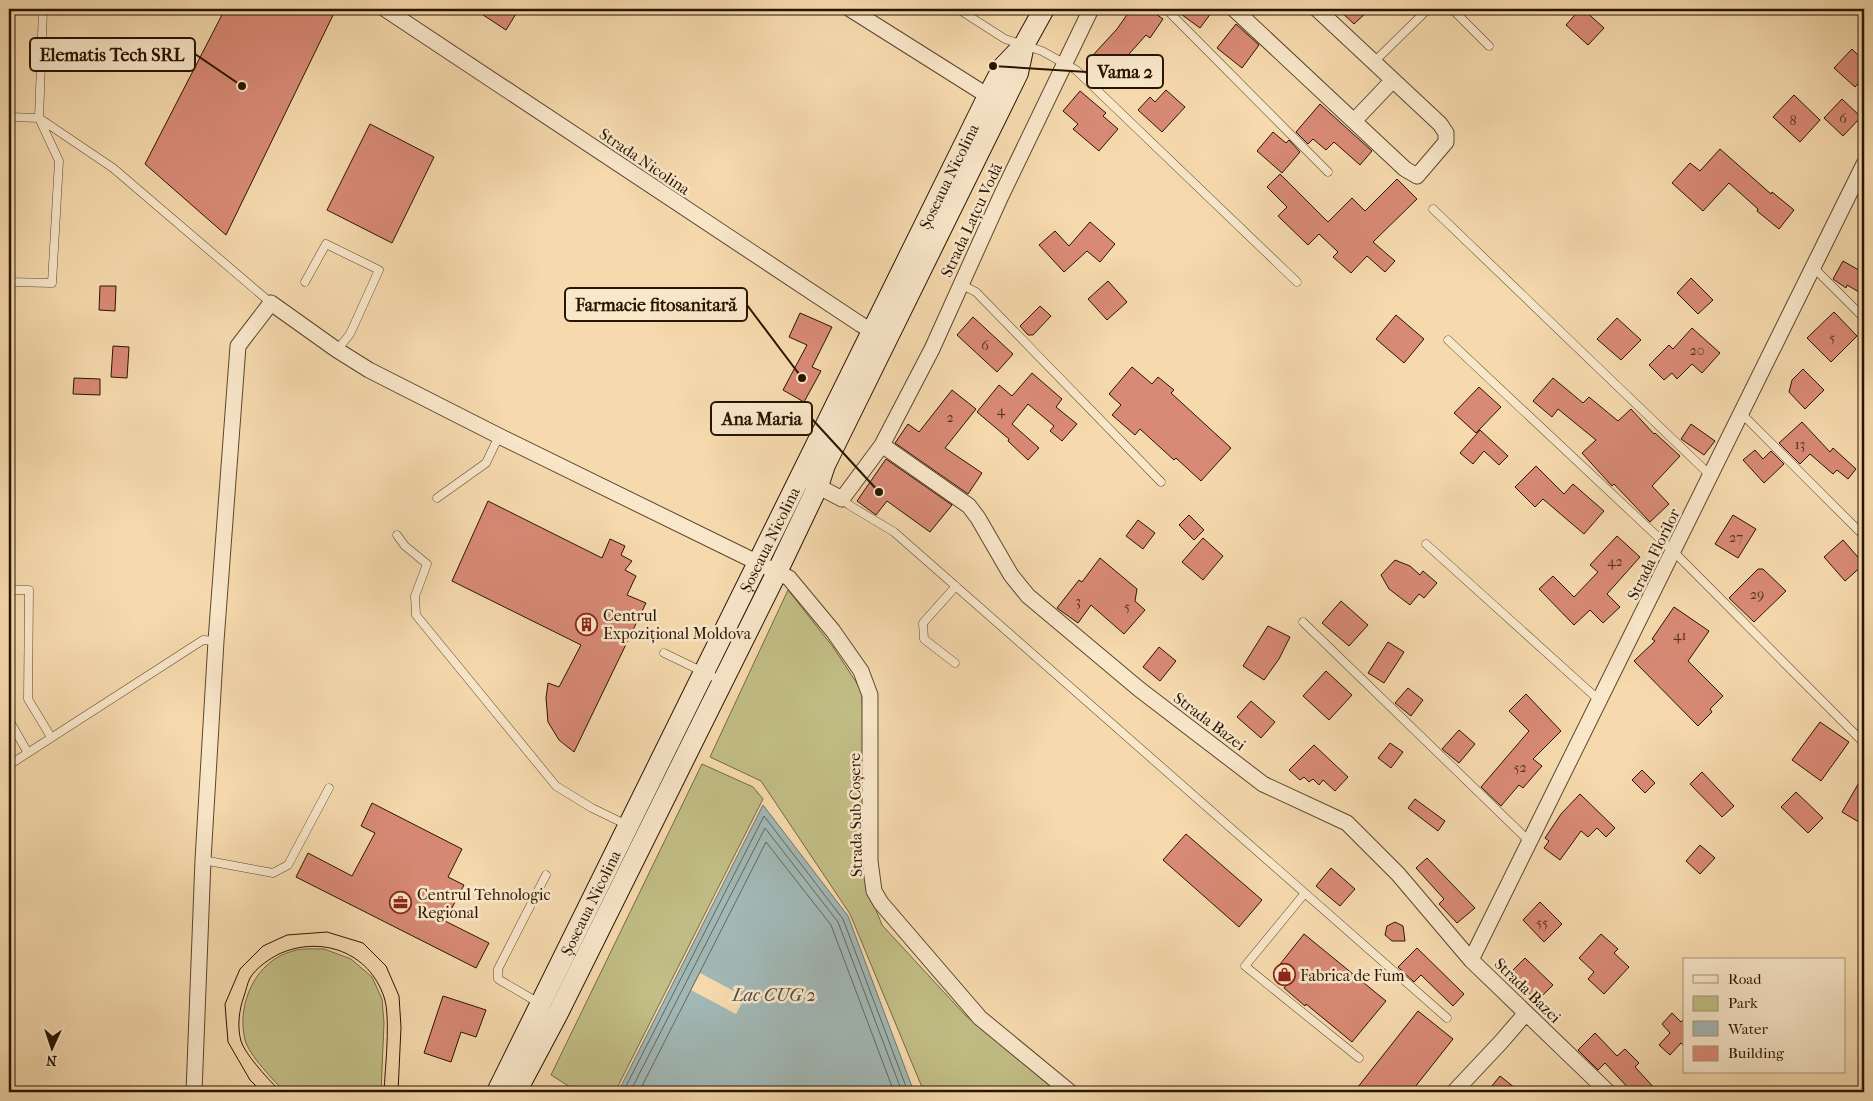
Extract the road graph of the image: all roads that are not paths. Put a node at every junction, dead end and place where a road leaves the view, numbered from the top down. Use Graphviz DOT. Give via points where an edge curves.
graph roads {
  1 [pos="43,9"];
  2 [pos="385,9"];
  3 [pos="850,9"];
  4 [pos="958,9"];
  5 [pos="1044,9"];
  6 [pos="1091,9"];
  7 [pos="1166,9"];
  8 [pos="1234,9"];
  9 [pos="1317,9"];
  10 [pos="1428,9"];
  11 [pos="1452,9"];
  12 [pos="1024,45"];
  13 [pos="1489,46"];
  14 [pos="1374,62"];
  15 [pos="1066,63"];
  16 [pos="1393,80"];
  17 [pos="988,96"];
  18 [pos="9,117"];
  19 [pos="39,118"];
  20 [pos="1354,121"];
  21 [pos="1864,164"];
  22 [pos="1328,172"];
  23 [pos="1434,209"];
  24 [pos="1814,268"];
  25 [pos="9,282"];
  26 [pos="305,282"];
  27 [pos="1298,282"];
  28 [pos="960,284"];
  29 [pos="271,303"];
  30 [pos="1864,318"];
  31 [pos="879,335"];
  32 [pos="1448,340"];
  33 [pos="337,350"];
  34 [pos="1742,414"];
  35 [pos="499,436"];
  36 [pos="882,446"];
  37 [pos="1711,476"];
  38 [pos="800,477"];
  39 [pos="1161,482"];
  40 [pos="818,486"];
  41 [pos="438,498"];
  42 [pos="842,499"];
  43 [pos="397,535"];
  44 [pos="1864,536"];
  45 [pos="1426,544"];
  46 [pos="1674,552"];
  47 [pos="757,563"];
  48 [pos="777,572"];
  49 [pos="956,586"];
  50 [pos="9,590"];
  51 [pos="1303,622"];
  52 [pos="216,641"];
  53 [pos="664,653"];
  54 [pos="955,663"];
  55 [pos="713,677"];
  56 [pos="1600,701"];
  57 [pos="9,720"];
  58 [pos="51,737"];
  59 [pos="1864,743"];
  60 [pos="28,753"];
  61 [pos="9,765"];
  62 [pos="329,788"];
  63 [pos="638,831"];
  64 [pos="1530,842"];
  65 [pos="203,860"];
  66 [pos="546,875"];
  67 [pos="1305,893"];
  68 [pos="1472,960"];
  69 [pos="550,1008"];
  70 [pos="1526,1013"];
  71 [pos="1447,1018"];
  72 [pos="1359,1058"];
  73 [pos="194,1092"];
  74 [pos="497,1092"];
  75 [pos="516,1092"];
  76 [pos="1070,1092"];
  77 [pos="1454,1092"];
  78 [pos="1608,1092"];
  1 -- 19 [label="lane"];
  2 -- 31 [label="street, Strada Nicolina"];
  3 -- 17 [label="street"];
  4 -- 12 [label="lane" via="1005,39"];
  5 -- 12 [label="main road, Șoseaua Nicolina"];
  6 -- 15 [label="street, Strada Lațcu Vodă"];
  7 -- 22 [label="lane"];
  8 -- 20 [label="street"];
  9 -- 14 [label="street"];
  10 -- 14 [label="lane"];
  11 -- 13 [label="lane"];
  12 -- 15 [label="lane"];
  12 -- 17 [label="main road, Șoseaua Nicolina" via="1003,67"];
  12 -- 31 [label="main road, Șoseaua Nicolina" via="1018,73"];
  14 -- 16 [label="street"];
  15 -- 27 [label="lane"];
  15 -- 28 [label="street, Strada Lațcu Vodă"];
  16 -- 20 [label="street"];
  16 -- 20 [label="street" via="1446,133 1446,142 1417,176 1405,169"];
  17 -- 31 [label="main road, Șoseaua Nicolina"];
  18 -- 19 [label="lane"];
  19 -- 25 [label="lane" via="59,161 52,283"];
  19 -- 29 [label="lane" via="113,168"];
  21 -- 24 [label="street, Strada Florilor"];
  23 -- 37 [label="lane"];
  24 -- 30 [label="lane"];
  24 -- 34 [label="street, Strada Florilor"];
  26 -- 33 [label="lane" via="326,244 379,270 350,334"];
  28 -- 36 [label="street, Strada Lațcu Vodă" via="932,349"];
  28 -- 39 [label="lane" via="976,292"];
  29 -- 33 [label="street, Strada Sub Coșere"];
  29 -- 52 [label="street" via="238,346"];
  31 -- 38 [label="main road, Șoseaua Nicolina"];
  31 -- 40 [label="main road, Șoseaua Nicolina"];
  32 -- 46 [label="lane"];
  33 -- 35 [label="street, Strada Sub Coșere" via="369,370"];
  34 -- 37 [label="street, Strada Florilor"];
  34 -- 44 [label="lane"];
  35 -- 41 [label="lane" via="486,463"];
  35 -- 47 [label="street, Strada Sub Coșere"];
  36 -- 42 [label="street"];
  36 -- 68 [label="street, Strada Bazei" via="969,506 1011,575 1028,596 1139,689 1263,784 1347,823 1398,874"];
  37 -- 46 [label="street, Strada Florilor"];
  38 -- 40 [label="street"];
  38 -- 47 [label="main road, Șoseaua Nicolina"];
  40 -- 42 [label="street"];
  40 -- 48 [label="main road, Șoseaua Nicolina"];
  42 -- 49 [label="lane" via="894,532"];
  43 -- 63 [label="lane" via="427,564 415,596 416,616 556,786"];
  45 -- 56 [label="lane"];
  46 -- 56 [label="street, Strada Florilor"];
  46 -- 59 [label="lane"];
  47 -- 48 [label="street, Strada Sub Coșere"];
  47 -- 55 [label="main road, Șoseaua Nicolina"];
  48 -- 55 [label="main road, Șoseaua Nicolina"];
  48 -- 76 [label="street, Strada Sub Coșere" via="789,578 833,631 861,671 870,695 870,861 874,891 980,1018"];
  49 -- 54 [label="lane" via="923,623 924,638"];
  49 -- 67 [label="lane"];
  50 -- 58 [label="lane" via="29,590 28,699"];
  51 -- 64 [label="lane"];
  52 -- 58 [label="lane" via="203,640"];
  52 -- 65 [label="street"];
  53 -- 55 [label="lane"];
  55 -- 63 [label="main road, Șoseaua Nicolina"];
  56 -- 64 [label="street, Strada Florilor"];
  57 -- 60 [label="lane"];
  58 -- 60 [label="lane"];
  60 -- 61 [label="lane"];
  62 -- 65 [label="lane" via="288,864 273,873"];
  63 -- 69 [label="main road, Șoseaua Nicolina"];
  64 -- 68 [label="street, Strada Florilor"];
  65 -- 73 [label="street"];
  66 -- 69 [label="lane" via="498,969 498,979"];
  67 -- 71 [label="lane"];
  67 -- 72 [label="lane" via="1245,966"];
  68 -- 70 [label="street, Strada Bazei"];
  69 -- 74 [label="main road, Șoseaua Nicolina"];
  69 -- 75 [label="main road, Șoseaua Nicolina"];
  70 -- 77 [label="street"];
  70 -- 78 [label="street, Strada Bazei"];
}
